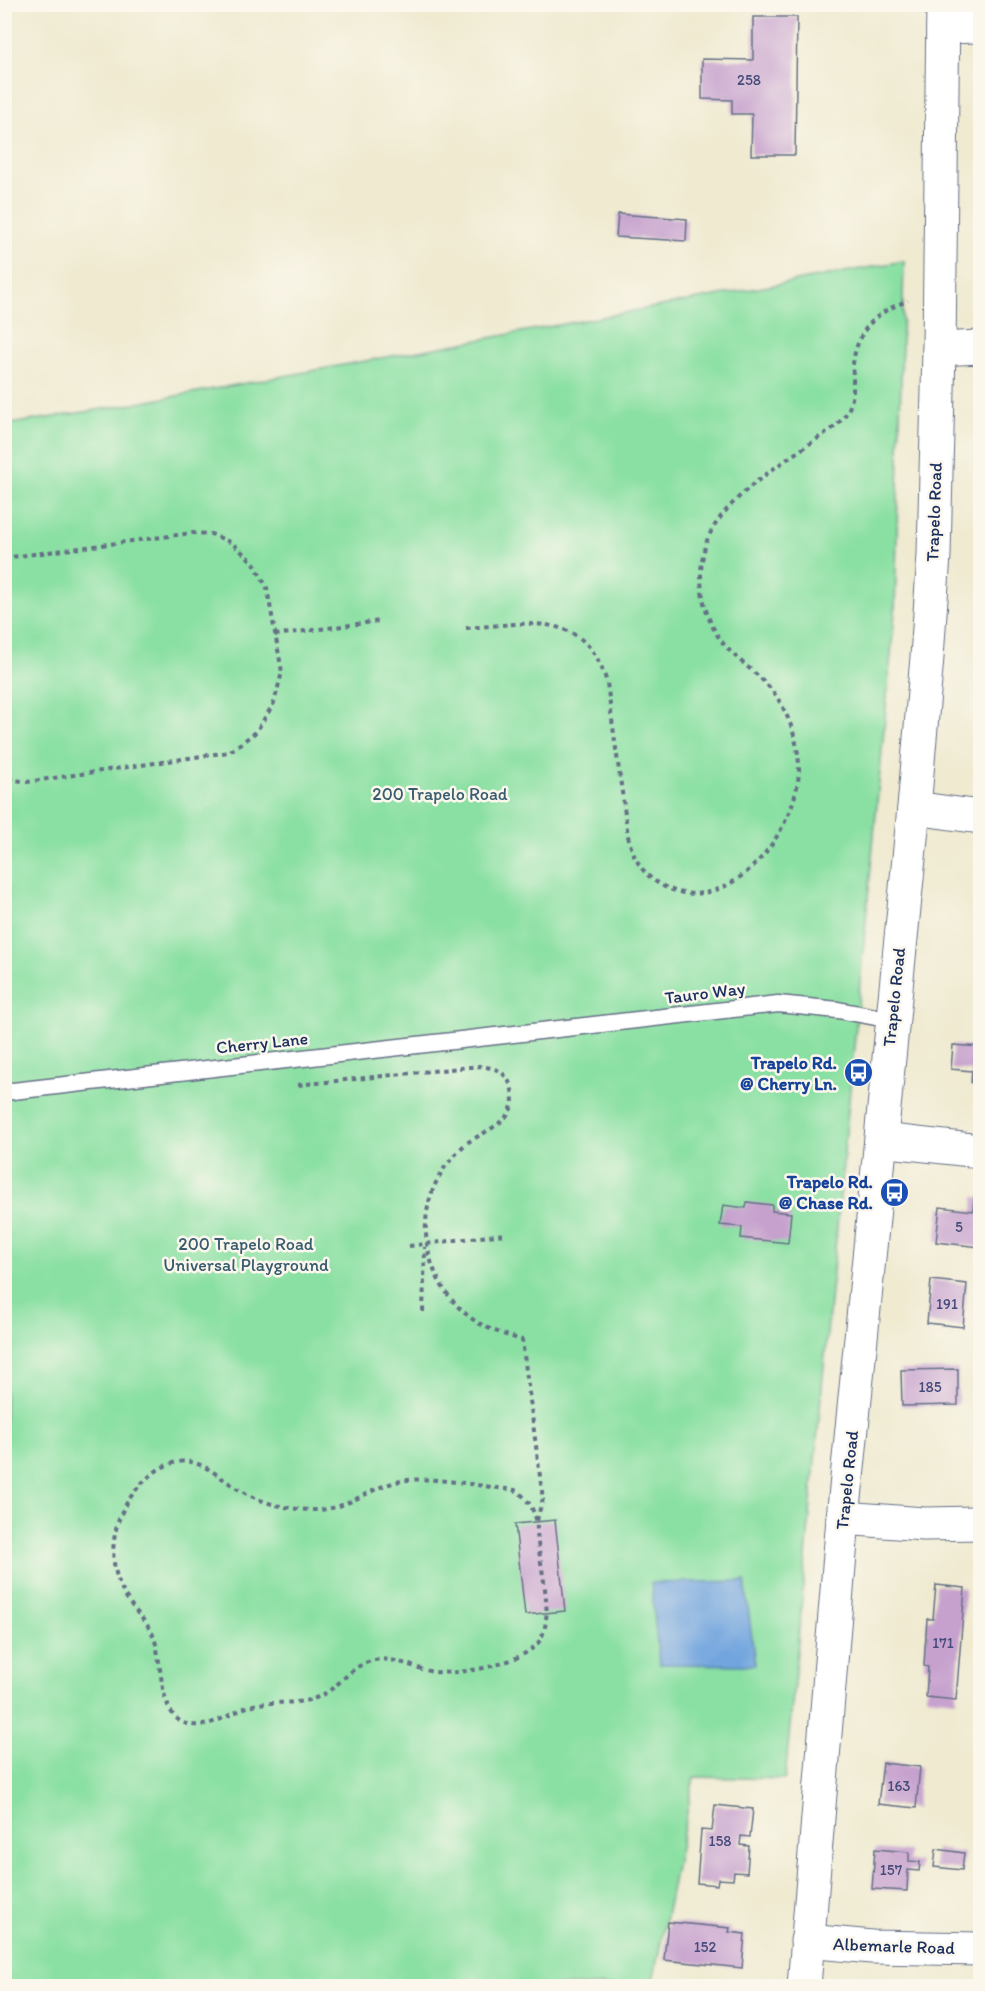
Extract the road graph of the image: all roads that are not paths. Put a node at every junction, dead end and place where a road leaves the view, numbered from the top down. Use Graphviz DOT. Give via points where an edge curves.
graph roads {
  1 [pos="943,16"];
  2 [pos="981,26"];
  3 [pos="981,347"];
  4 [pos="939,349"];
  5 [pos="914,808"];
  6 [pos="981,817"];
  7 [pos="892,1020"];
  8 [pos="523,1034"];
  9 [pos="4,1092"];
  10 [pos="881,1140"];
  11 [pos="981,1151"];
  12 [pos="843,1518"];
  13 [pos="981,1523"];
  14 [pos="807,1941"];
  15 [pos="981,1949"];
  16 [pos="804,1986"];
  1 -- 2 [label="main road"];
  1 -- 4 [label="main road, Trapelo Road"];
  3 -- 4 [label="main road"];
  4 -- 5 [label="main road, Trapelo Road" via="934,555"];
  5 -- 6 [label="main road"];
  5 -- 7 [label="main road, Trapelo Road"];
  7 -- 8 [label="lane, Tauro Way" via="778,1004"];
  7 -- 10 [label="main road, Trapelo Road"];
  8 -- 9 [label="lane, Cherry Lane"];
  10 -- 11 [label="main road"];
  10 -- 12 [label="main road, Trapelo Road"];
  12 -- 13 [label="main road" via="924,1524"];
  12 -- 14 [label="main road, Trapelo Road"];
  14 -- 15 [label="main road, Albemarle Road" via="872,1947"];
  14 -- 16 [label="main road, Trapelo Road"];
}
